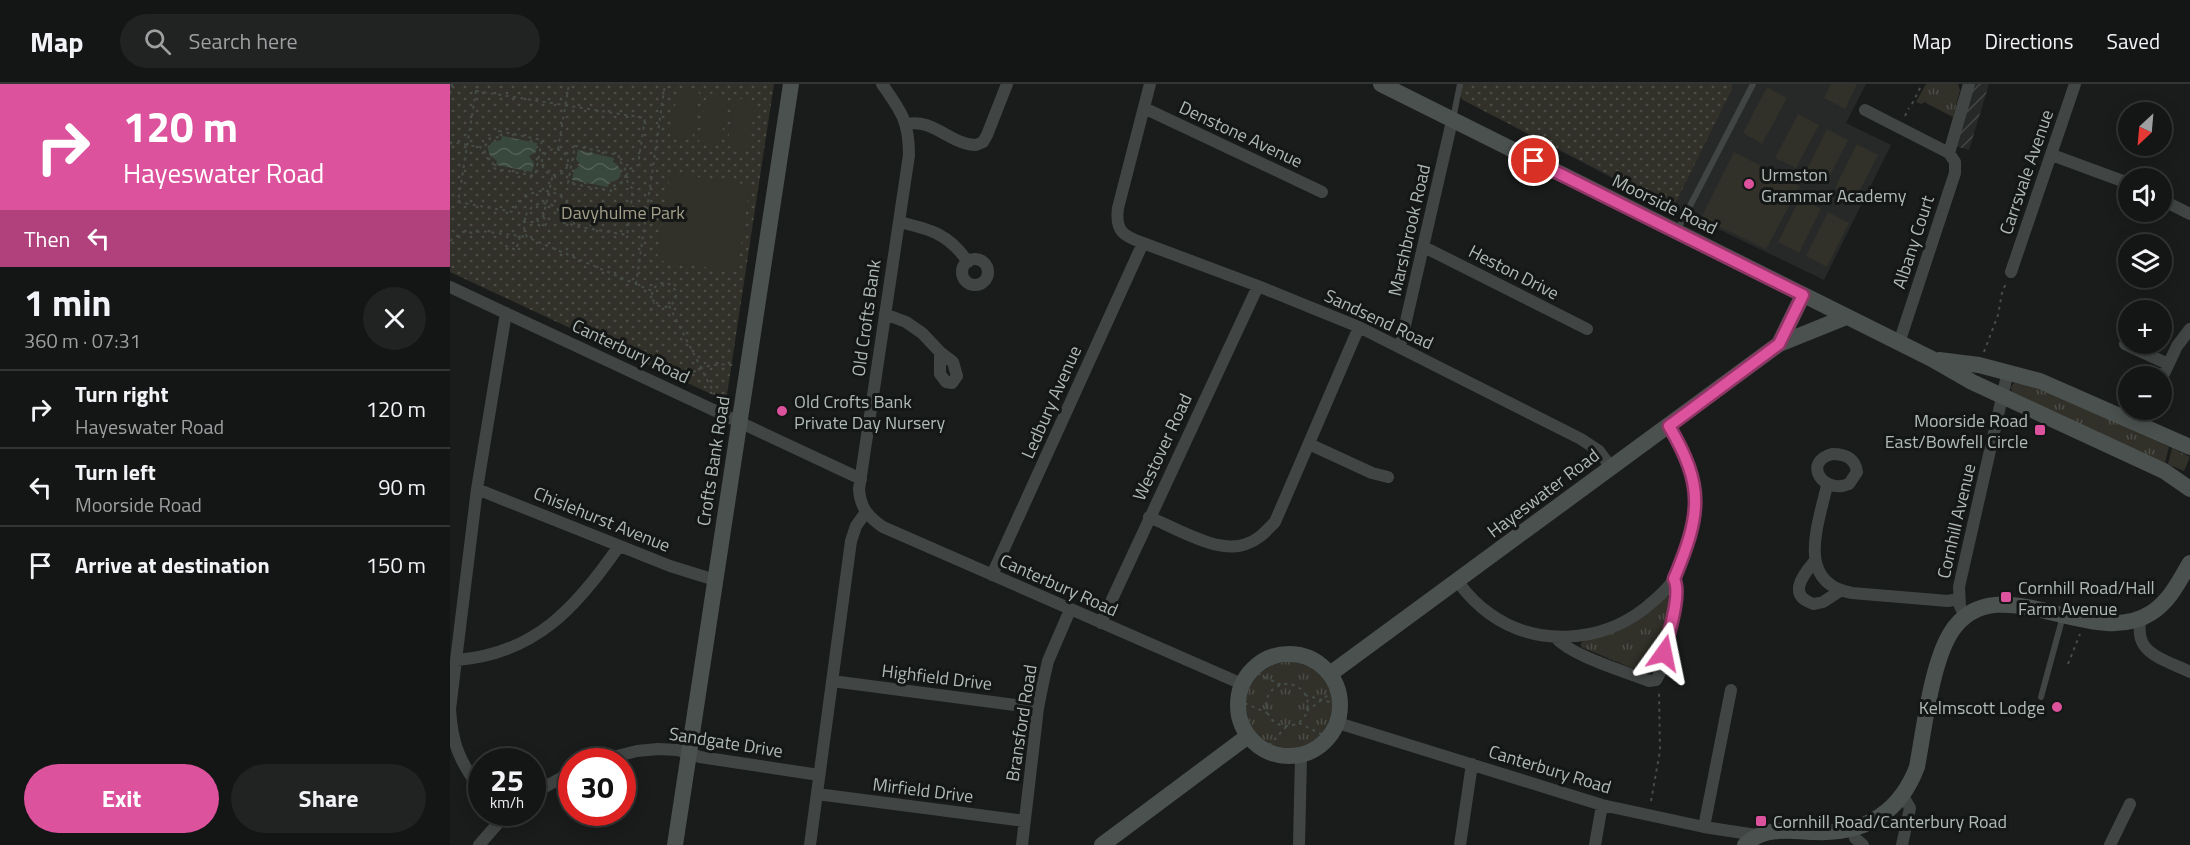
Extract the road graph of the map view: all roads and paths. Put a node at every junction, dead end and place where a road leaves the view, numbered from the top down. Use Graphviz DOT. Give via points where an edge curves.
graph roads {
  1 [pos="452,84"];
  2 [pos="569,84"];
  3 [pos="665,84"];
  4 [pos="791,84"];
  5 [pos="882,84"];
  6 [pos="1007,84"];
  7 [pos="1150,84"];
  8 [pos="1460,84"];
  9 [pos="1753,84"];
  10 [pos="1922,84"];
  11 [pos="1970,84"];
  12 [pos="2075,84"];
  13 [pos="1391,86"];
  14 [pos="450,94"];
  15 [pos="1912,104"];
  16 [pos="566,105"];
  17 [pos="1144,108"];
  18 [pos="1865,110"];
  19 [pos="1452,121"];
  20 [pos="907,124"];
  21 [pos="451,142"];
  22 [pos="467,145"];
  23 [pos="484,148"];
  24 [pos="558,149"];
  25 [pos="1949,153"];
  26 [pos="2052,155"];
  27 [pos="538,158"];
  28 [pos="567,164"];
  29 [pos="574,165"];
  30 [pos="553,174"];
  31 [pos="626,176"];
  32 [pos="2118,179"];
  33 [pos="549,191"];
  34 [pos="1322,192"];
  35 [pos="546,202"];
  36 [pos="2172,205"];
  37 [pos="2190,214"];
  38 [pos="543,217"];
  39 [pos="523,222"];
  40 [pos="538,222"];
  41 [pos="899,222"];
  42 [pos="574,226"];
  43 [pos="1676,232"];
  44 [pos="520,237"];
  45 [pos="527,237"];
  46 [pos="450,241"];
  47 [pos="1143,243"];
  48 [pos="506,247"];
  49 [pos="1424,247"];
  50 [pos="968,262"];
  51 [pos="2011,272"];
  52 [pos="636,284"];
  53 [pos="1258,286"];
  54 [pos="450,287"];
  55 [pos="652,291"];
  56 [pos="1803,295"];
  57 [pos="654,303"];
  58 [pos="669,306"];
  59 [pos="651,311"];
  60 [pos="506,313"];
  61 [pos="885,314"];
  62 [pos="1846,317"];
  63 [pos="1359,327"];
  64 [pos="1587,329"];
  65 [pos="2190,329"];
  66 [pos="1899,343"];
  67 [pos="1779,344"];
  68 [pos="1400,347"];
  69 [pos="940,352"];
  70 [pos="2146,354"];
  71 [pos="1932,359"];
  72 [pos="2168,364"];
  73 [pos="1979,365"];
  74 [pos="702,367"];
  75 [pos="748,369"];
  76 [pos="2008,371"];
  77 [pos="674,391"];
  78 [pos="2003,397"];
  79 [pos="732,418"];
  80 [pos="1669,426"];
  81 [pos="1309,444"];
  82 [pos="2190,447"];
  83 [pos="1610,466"];
  84 [pos="1388,477"];
  85 [pos="861,479"];
  86 [pos="1827,485"];
  87 [pos="477,489"];
  88 [pos="2190,489"];
  89 [pos="866,512"];
  90 [pos="1149,517"];
  91 [pos="619,546"];
  92 [pos="1814,562"];
  93 [pos="2190,562"];
  94 [pos="992,575"];
  95 [pos="1674,579"];
  96 [pos="715,580"];
  97 [pos="1458,582"];
  98 [pos="1840,591"];
  99 [pos="1959,593"];
  100 [pos="1070,610"];
  101 [pos="2063,615"];
  102 [pos="1965,616"];
  103 [pos="2139,619"];
  104 [pos="2084,620"];
  105 [pos="1101,623"];
  106 [pos="1555,637"];
  107 [pos="457,660"];
  108 [pos="2068,664"];
  109 [pos="2190,672"];
  110 [pos="1656,680"];
  111 [pos="832,681"];
  112 [pos="1333,681"];
  113 [pos="1244,685"];
  114 [pos="1281,685"];
  115 [pos="1731,690"];
  116 [pos="1305,695"];
  117 [pos="2041,697"];
  118 [pos="1321,700"];
  119 [pos="1340,705"];
  120 [pos="1038,708"];
  121 [pos="1307,711"];
  122 [pos="1268,712"];
  123 [pos="1299,723"];
  124 [pos="1287,726"];
  125 [pos="1333,730"];
  126 [pos="1248,736"];
  127 [pos="636,751"];
  128 [pos="1264,751"];
  129 [pos="689,753"];
  130 [pos="1301,756"];
  131 [pos="1472,764"];
  132 [pos="468,771"];
  133 [pos="819,774"];
  134 [pos="817,794"];
  135 [pos="1903,796"];
  136 [pos="2130,804"];
  137 [pos="1602,805"];
  138 [pos="1648,815"];
  139 [pos="1025,821"];
  140 [pos="494,826"];
  141 [pos="1704,827"];
  142 [pos="1853,830"];
  143 [pos="1751,840"];
  144 [pos="479,845"];
  145 [pos="675,845"];
  146 [pos="810,845"];
  147 [pos="1022,845"];
  148 [pos="1102,845"];
  149 [pos="1299,845"];
  150 [pos="1460,845"];
  151 [pos="1595,845"];
  152 [pos="1863,845"];
  153 [pos="1902,845"];
  154 [pos="2110,845"];
  1 -- 14 [label="path"];
  2 -- 16 [label="path"];
  3 -- 52 [label="path"];
  4 -- 75 [label="main road, Crofts Bank Road"];
  5 -- 20 [label="street, Old Crofts Bank"];
  6 -- 20 [label="street" via="987,135 976,145 961,143 925,124"];
  7 -- 17 [label="street"];
  8 -- 19 [label="lane"];
  9 -- 43 [label="lane"];
  10 -- 15 [label="path"];
  11 -- 25 [label="street, Albany Court"];
  12 -- 26 [label="street, Carrsvale Avenue"];
  13 -- 19 [label="main road, Moorside Road"];
  16 -- 22 [label="path" via="476,91"];
  16 -- 24 [label="path"];
  16 -- 31 [label="path" via="645,118 638,165"];
  17 -- 34 [label="street, Denstone Avenue"];
  17 -- 47 [label="street, Sandsend Road" via="1118,208 1120,230"];
  18 -- 25 [label="street"];
  19 -- 43 [label="main road, Moorside Road"];
  19 -- 49 [label="street, Marshbrook Road"];
  20 -- 41 [label="street, Old Crofts Bank" via="909,155"];
  21 -- 22 [label="path"];
  22 -- 23 [label="path"];
  22 -- 33 [label="path" via="458,202 513,212 522,197 539,190"];
  23 -- 27 [label="path" via="492,168 535,176"];
  23 -- 27 [label="path" via="489,139 498,137 499,131 542,140"];
  24 -- 27 [label="path"];
  24 -- 28 [label="path" via="564,153"];
  25 -- 66 [label="street, Albany Court" via="1955,162 1954,173"];
  26 -- 32 [label="street"];
  26 -- 51 [label="street, Carrsvale Avenue"];
  27 -- 30 [label="path"];
  28 -- 29 [label="path"];
  28 -- 30 [label="path" via="564,171"];
  29 -- 31 [label="path" via="568,183 611,191"];
  29 -- 31 [label="path" via="575,146 619,155"];
  30 -- 33 [label="path"];
  31 -- 42 [label="path" via="633,189 627,235"];
  33 -- 35 [label="path"];
  33 -- 42 [label="path" via="566,200 572,209"];
  35 -- 38 [label="path"];
  35 -- 39 [label="path" via="528,209"];
  35 -- 42 [label="path" via="557,208 564,223"];
  36 -- 37 [label="street"];
  38 -- 40 [label="path"];
  38 -- 40 [label="path" via="546,225"];
  39 -- 40 [label="path"];
  39 -- 45 [label="path"];
  41 -- 50 [label="street" via="935,231 949,239"];
  41 -- 61 [label="street, Old Crofts Bank"];
  43 -- 56 [label="main road, Moorside Road"];
  44 -- 45 [label="path"];
  44 -- 46 [label="path" via="463,231"];
  44 -- 48 [label="path" via="516,250"];
  45 -- 52 [label="path"];
  47 -- 53 [label="street, Sandsend Road"];
  47 -- 94 [label="street, Ledbury Avenue"];
  49 -- 64 [label="street, Heston Drive"];
  49 -- 68 [label="street, Marshbrook Road"];
  51 -- 73 [label="path"];
  52 -- 55 [label="path"];
  53 -- 63 [label="street, Sandsend Road"];
  53 -- 90 [label="street, Westover Road"];
  54 -- 60 [label="street, Canterbury Road"];
  55 -- 57 [label="path"];
  55 -- 58 [label="path" via="660,283 672,285 676,296"];
  56 -- 62 [label="main road, Moorside Road"];
  56 -- 67 [label="main road, Hayeswater Road"];
  57 -- 58 [label="path"];
  57 -- 59 [label="path"];
  58 -- 74 [label="path"];
  60 -- 77 [label="street, Canterbury Road"];
  60 -- 87 [label="street"];
  61 -- 69 [label="street" via="922,333"];
  61 -- 85 [label="street, Old Crofts Bank"];
  62 -- 66 [label="main road, Moorside Road"];
  62 -- 67 [label="main road, Hayeswater Road"];
  63 -- 68 [label="street, Sandsend Road"];
  63 -- 81 [label="street"];
  65 -- 72 [label="street"];
  66 -- 71 [label="main road, Moorside Road"];
  67 -- 80 [label="main road, Hayeswater Road"];
  68 -- 83 [label="street, Sandsend Road" via="1581,439 1599,451"];
  70 -- 72 [label="street"];
  71 -- 73 [label="main road, Moorside Road"];
  71 -- 78 [label="main road, Moorside Road"];
  73 -- 76 [label="main road, Moorside Road"];
  74 -- 75 [label="path" via="724,364"];
  74 -- 77 [label="path" via="683,379"];
  74 -- 79 [label="path"];
  75 -- 79 [label="main road, Crofts Bank Road"];
  76 -- 78 [label="street, Cornhill Avenue"];
  76 -- 82 [label="main road, Moorside Road" via="2040,381"];
  77 -- 79 [label="street, Canterbury Road"];
  78 -- 88 [label="main road, Moorside Road" via="2164,471"];
  78 -- 99 [label="street, Cornhill Avenue"];
  79 -- 85 [label="street, Canterbury Road"];
  79 -- 96 [label="main road, Crofts Bank Road"];
  80 -- 83 [label="main road, Hayeswater Road"];
  80 -- 95 [label="street" via="1690,465 1696,493 1692,528"];
  81 -- 84 [label="street"];
  81 -- 90 [label="street" via="1275,522 1262,536 1244,546 1206,542"];
  83 -- 97 [label="main road, Hayeswater Road"];
  85 -- 89 [label="street, Old Crofts Bank" via="860,498"];
  86 -- 92 [label="street"];
  87 -- 91 [label="street, Chislehurst Avenue"];
  87 -- 107 [label="street"];
  89 -- 94 [label="street, Canterbury Road" via="883,527"];
  89 -- 111 [label="street" via="851,541"];
  90 -- 105 [label="street, Westover Road"];
  91 -- 96 [label="street, Chislehurst Avenue"];
  91 -- 107 [label="street" via="580,599 545,630 509,650"];
  92 -- 98 [label="street" via="1826,580"];
  92 -- 98 [label="street" via="1800,581 1798,591 1802,597 1815,604"];
  93 -- 103 [label="main road" via="2170,596"];
  94 -- 100 [label="street, Canterbury Road"];
  95 -- 106 [label="street" via="1652,602 1615,627 1581,636"];
  95 -- 110 [label="street" via="1676,599"];
  96 -- 129 [label="main road, Crofts Bank Road"];
  97 -- 106 [label="street" via="1491,615 1528,632"];
  97 -- 112 [label="main road, Hayeswater Road"];
  98 -- 99 [label="street" via="1948,601"];
  99 -- 102 [label="street, Cornhill Avenue"];
  100 -- 105 [label="street, Canterbury Road"];
  100 -- 120 [label="street, Bransford Road" via="1048,661"];
  101 -- 102 [label="main road" via="2001,604"];
  101 -- 104 [label="main road"];
  101 -- 117 [label="lane"];
  102 -- 135 [label="main road" via="1949,635 1938,662 1917,767"];
  103 -- 104 [label="main road" via="2111,623"];
  103 -- 109 [label="street" via="2141,640 2146,647"];
  104 -- 108 [label="path"];
  105 -- 113 [label="street, Canterbury Road"];
  106 -- 110 [label="street" via="1579,653 1649,681"];
  107 -- 132 [label="street" via="451,732"];
  110 -- 138 [label="path" via="1660,697 1660,751"];
  111 -- 120 [label="street, Highfield Drive"];
  111 -- 133 [label="street"];
  112 -- 113 [label="main road" via="1319,664 1291,654 1263,661"];
  112 -- 118 [label="path"];
  112 -- 119 [label="main road"];
  113 -- 114 [label="path"];
  113 -- 122 [label="path"];
  113 -- 126 [label="main road" via="1238,713"];
  114 -- 116 [label="path" via="1295,686"];
  114 -- 122 [label="path" via="1270,693"];
  115 -- 141 [label="street"];
  116 -- 118 [label="path"];
  116 -- 121 [label="path"];
  118 -- 119 [label="path"];
  118 -- 121 [label="path"];
  119 -- 125 [label="main road"];
  120 -- 139 [label="street, Bransford Road"];
  121 -- 123 [label="path"];
  122 -- 124 [label="path" via="1275,722"];
  123 -- 124 [label="path"];
  123 -- 125 [label="path"];
  124 -- 128 [label="path"];
  125 -- 130 [label="main road" via="1317,749"];
  125 -- 131 [label="street, Canterbury Road"];
  126 -- 128 [label="main road"];
  126 -- 148 [label="main road"];
  127 -- 129 [label="street, Sandgate Drive" via="658,748"];
  128 -- 130 [label="main road"];
  129 -- 133 [label="street, Sandgate Drive"];
  129 -- 145 [label="main road, Crofts Bank Road"];
  130 -- 149 [label="street"];
  131 -- 137 [label="street, Canterbury Road"];
  131 -- 150 [label="street"];
  133 -- 134 [label="street"];
  134 -- 139 [label="street, Mirfield Drive"];
  134 -- 146 [label="street"];
  135 -- 142 [label="main road" via="1870,823"];
  135 -- 153 [label="street" via="1910,808"];
  136 -- 154 [label="street"];
  137 -- 138 [label="street, Canterbury Road"];
  137 -- 151 [label="street"];
  138 -- 141 [label="street, Canterbury Road"];
  139 -- 147 [label="street, Bransford Road"];
  140 -- 144 [label="street"];
  141 -- 143 [label="street, Canterbury Road"];
  142 -- 143 [label="main road" via="1784,830"];
  142 -- 152 [label="street"];
}
